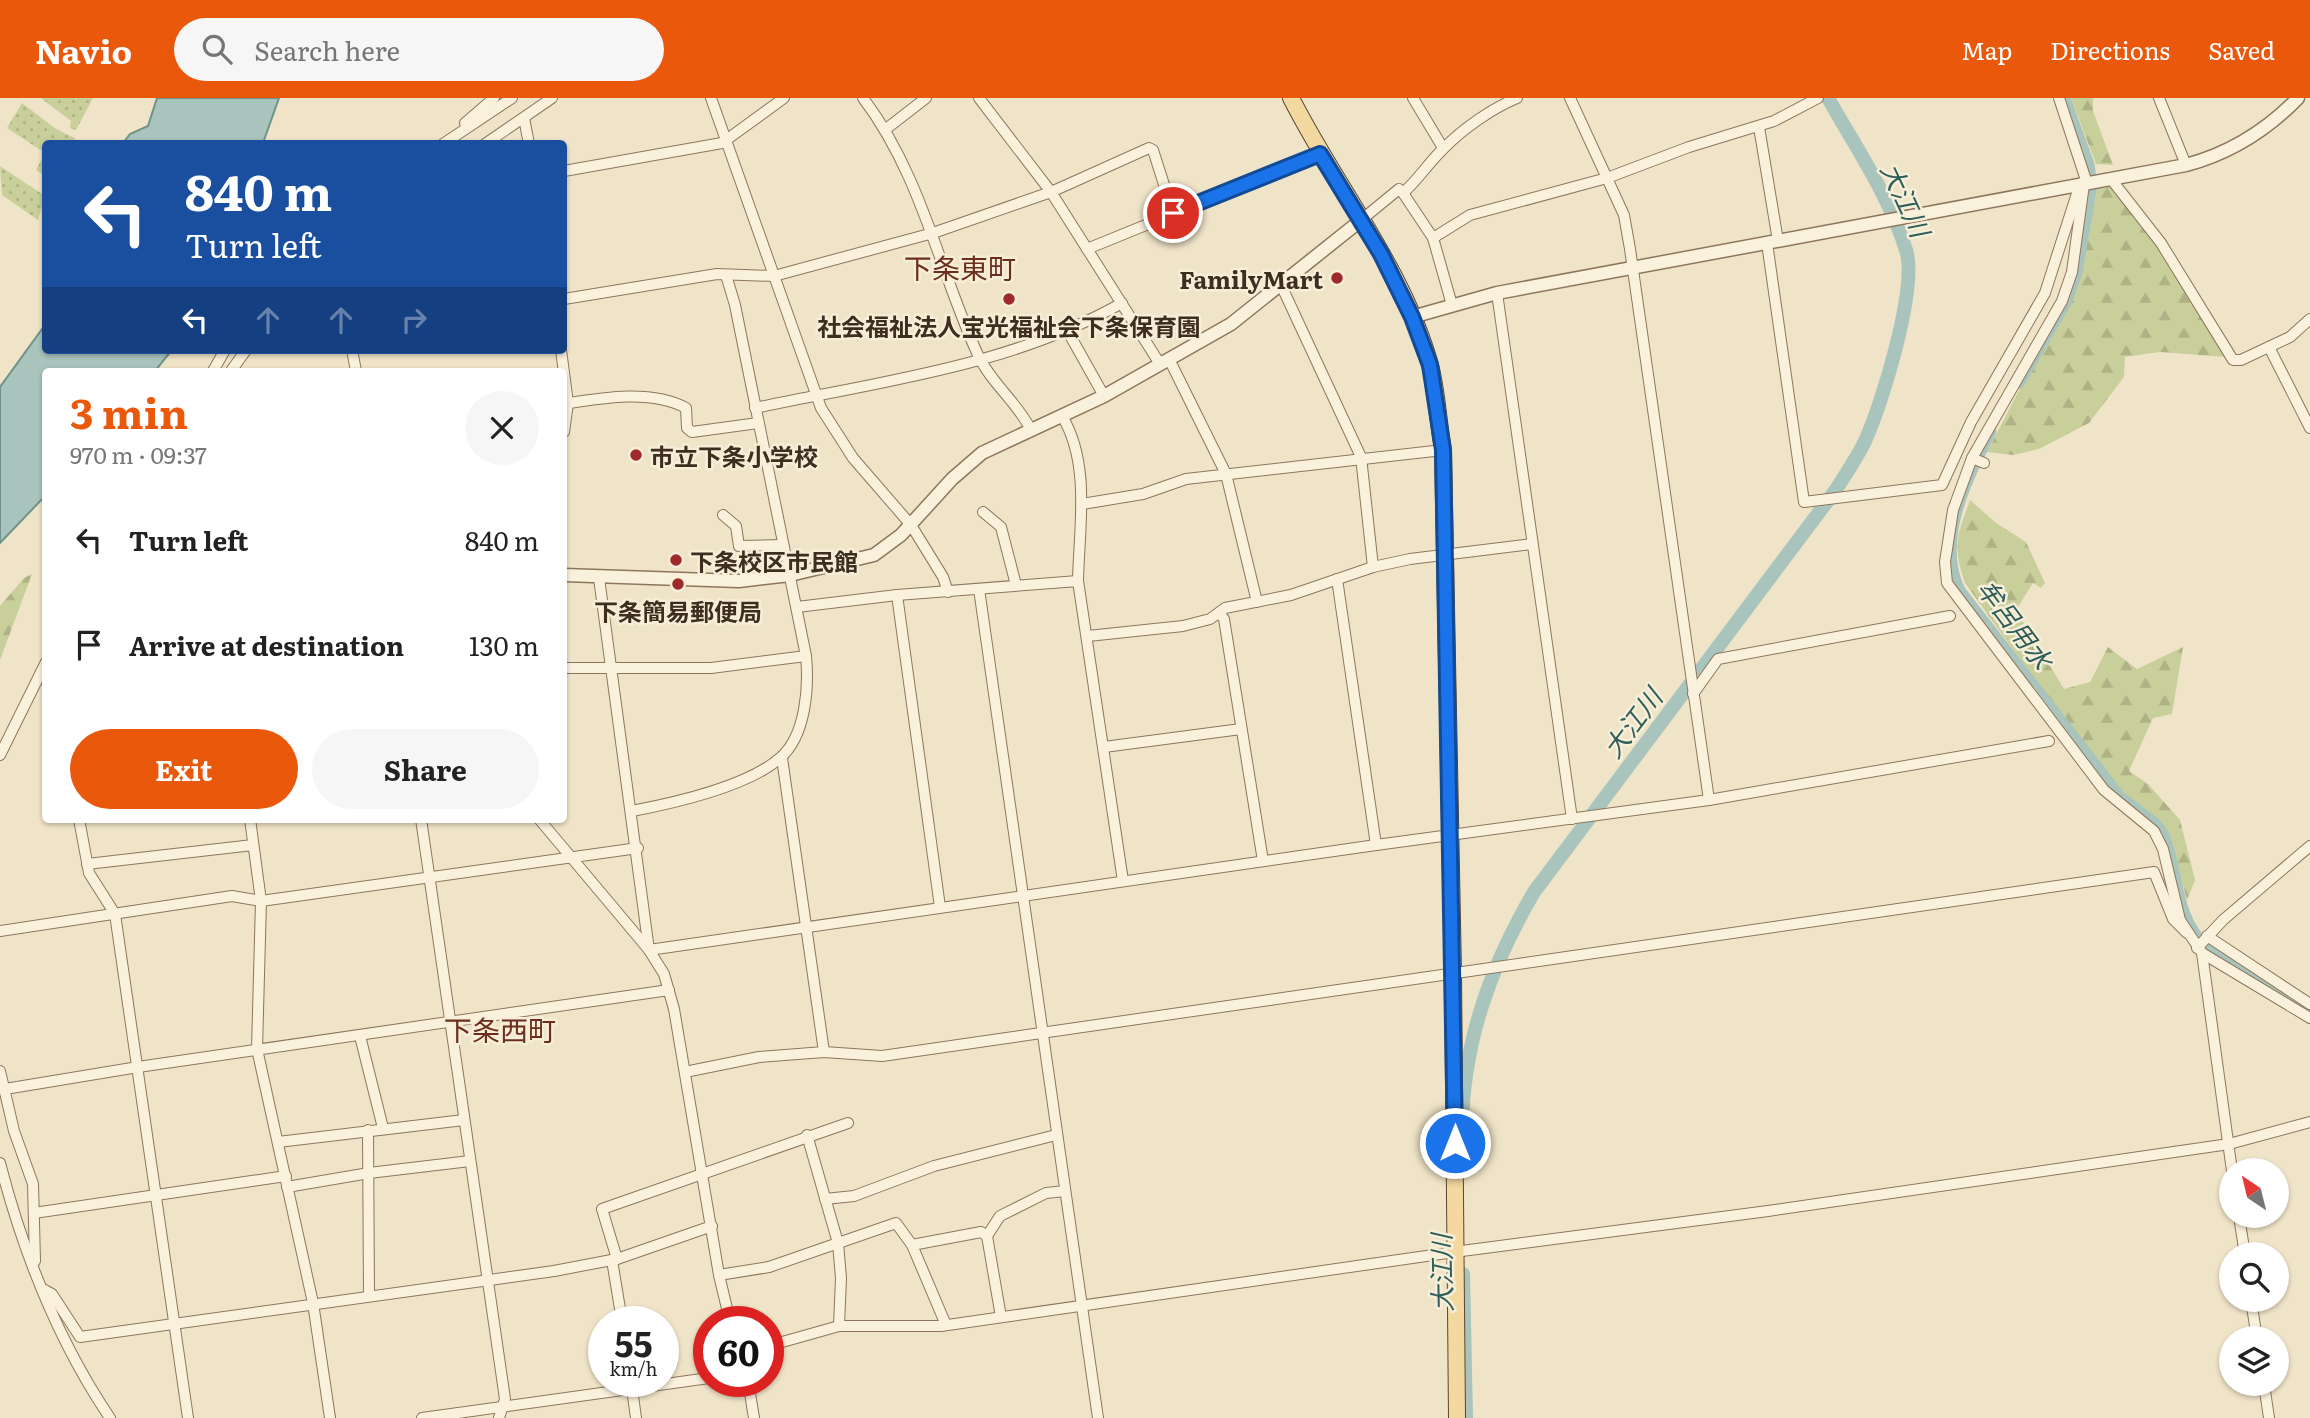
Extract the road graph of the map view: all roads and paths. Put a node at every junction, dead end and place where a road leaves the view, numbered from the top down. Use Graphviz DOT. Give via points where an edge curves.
graph roads {
  1 [pos="494,98"];
  2 [pos="512,98"];
  3 [pos="552,98"];
  4 [pos="710,98"];
  5 [pos="785,98"];
  6 [pos="863,98"];
  7 [pos="926,98"];
  8 [pos="979,98"];
  9 [pos="1292,98"];
  10 [pos="1413,98"];
  11 [pos="1517,98"];
  12 [pos="1570,98"];
  13 [pos="1818,98"];
  14 [pos="2059,98"];
  15 [pos="2158,98"];
  16 [pos="2298,98"];
  17 [pos="524,118"];
  18 [pos="1759,127"];
  19 [pos="886,129"];
  20 [pos="448,140"];
  21 [pos="449,140"];
  22 [pos="491,140"];
  23 [pos="527,140"];
  24 [pos="727,141"];
  25 [pos="1443,148"];
  26 [pos="1320,154"];
  27 [pos="2186,164"];
  28 [pos="567,170"];
  29 [pos="1607,178"];
  30 [pos="2093,182"];
  31 [pos="1051,192"];
  32 [pos="1403,192"];
  33 [pos="1173,213"];
  34 [pos="1360,221"];
  35 [pos="933,233"];
  36 [pos="1433,238"];
  37 [pos="1772,242"];
  38 [pos="1087,248"];
  39 [pos="1632,267"];
  40 [pos="726,275"];
  41 [pos="774,276"];
  42 [pos="1281,285"];
  43 [pos="1497,293"];
  44 [pos="567,299"];
  45 [pos="1122,303"];
  46 [pos="1452,305"];
  47 [pos="1412,317"];
  48 [pos="2310,319"];
  49 [pos="1067,330"];
  50 [pos="2269,347"];
  51 [pos="981,360"];
  52 [pos="1165,361"];
  53 [pos="815,395"];
  54 [pos="1104,397"];
  55 [pos="567,404"];
  56 [pos="755,408"];
  57 [pos="1062,416"];
  58 [pos="758,423"];
  59 [pos="2310,428"];
  60 [pos="1031,430"];
  61 [pos="1443,450"];
  62 [pos="1361,457"];
  63 [pos="1226,474"];
  64 [pos="1082,504"];
  65 [pos="982,512"];
  66 [pos="723,515"];
  67 [pos="911,525"];
  68 [pos="1532,544"];
  69 [pos="783,545"];
  70 [pos="1447,554"];
  71 [pos="1373,567"];
  72 [pos="567,575"];
  73 [pos="790,575"];
  74 [pos="599,578"];
  75 [pos="1337,579"];
  76 [pos="1078,581"];
  77 [pos="1016,585"];
  78 [pos="979,589"];
  79 [pos="948,592"];
  80 [pos="897,595"];
  81 [pos="1256,602"];
  82 [pos="797,607"];
  83 [pos="1220,614"];
  84 [pos="1950,616"];
  85 [pos="1088,636"];
  86 [pos="806,656"];
  87 [pos="567,668"];
  88 [pos="610,669"];
  89 [pos="42,670"];
  90 [pos="1693,694"];
  91 [pos="1241,729"];
  92 [pos="2049,741"];
  93 [pos="1104,747"];
  94 [pos="0,755"];
  95 [pos="782,758"];
  96 [pos="1709,800"];
  97 [pos="632,811"];
  98 [pos="1572,820"];
  99 [pos="80,823"];
  100 [pos="250,823"];
  101 [pos="422,823"];
  102 [pos="542,823"];
  103 [pos="1450,835"];
  104 [pos="253,845"];
  105 [pos="1377,845"];
  106 [pos="2310,846"];
  107 [pos="638,848"];
  108 [pos="572,858"];
  109 [pos="1263,861"];
  110 [pos="87,864"];
  111 [pos="429,878"];
  112 [pos="1123,881"];
  113 [pos="1023,896"];
  114 [pos="261,901"];
  115 [pos="940,907"];
  116 [pos="115,914"];
  117 [pos="807,927"];
  118 [pos="0,931"];
  119 [pos="2187,933"];
  120 [pos="2202,944"];
  121 [pos="649,950"];
  122 [pos="1453,974"];
  123 [pos="670,990"];
  124 [pos="2310,1004"];
  125 [pos="2310,1018"];
  126 [pos="451,1022"];
  127 [pos="1043,1033"];
  128 [pos="360,1035"];
  129 [pos="257,1049"];
  130 [pos="824,1052"];
  131 [pos="138,1067"];
  132 [pos="0,1071"];
  133 [pos="685,1072"];
  134 [pos="5,1090"];
  135 [pos="464,1120"];
  136 [pos="2310,1122"];
  137 [pos="848,1123"];
  138 [pos="383,1128"];
  139 [pos="368,1130"];
  140 [pos="807,1135"];
  141 [pos="1056,1135"];
  142 [pos="278,1142"];
  143 [pos="2229,1144"];
  144 [pos="2231,1158"];
  145 [pos="470,1161"];
  146 [pos="0,1163"];
  147 [pos="702,1171"];
  148 [pos="369,1173"];
  149 [pos="287,1181"];
  150 [pos="1065,1191"];
  151 [pos="155,1194"];
  152 [pos="825,1199"];
  153 [pos="34,1213"];
  154 [pos="712,1226"];
  155 [pos="987,1236"];
  156 [pos="838,1243"];
  157 [pos="912,1245"];
  158 [pos="1454,1252"];
  159 [pos="615,1259"];
  160 [pos="35,1272"];
  161 [pos="719,1275"];
  162 [pos="488,1280"];
  163 [pos="43,1289"];
  164 [pos="369,1295"];
  165 [pos="313,1303"];
  166 [pos="1082,1305"];
  167 [pos="620,1306"];
  168 [pos="726,1306"];
  169 [pos="1001,1317"];
  170 [pos="173,1324"];
  171 [pos="946,1325"];
  172 [pos="839,1326"];
  173 [pos="784,1341"];
  174 [pos="588,1391"];
  175 [pos="2266,1396"];
  176 [pos="633,1397"];
  177 [pos="751,1397"];
  178 [pos="503,1406"];
  179 [pos="110,1418"];
  180 [pos="188,1418"];
  181 [pos="330,1418"];
  182 [pos="422,1418"];
  183 [pos="499,1418"];
  184 [pos="636,1418"];
  185 [pos="754,1418"];
  186 [pos="1098,1418"];
  187 [pos="1457,1418"];
  188 [pos="2269,1418"];
  1 -- 20 [label="street"];
  2 -- 21 [label="street"];
  3 -- 17 [label="street"];
  4 -- 24 [label="street"];
  5 -- 24 [label="street"];
  6 -- 19 [label="street"];
  7 -- 19 [label="street"];
  8 -- 31 [label="street"];
  9 -- 26 [label="main road"];
  10 -- 25 [label="street"];
  11 -- 25 [label="street"];
  12 -- 29 [label="street"];
  13 -- 18 [label="street"];
  14 -- 30 [label="street"];
  15 -- 27 [label="street"];
  16 -- 27 [label="street" via="2251,139"];
  17 -- 22 [label="street"];
  17 -- 23 [label="street"];
  18 -- 29 [label="street"];
  18 -- 37 [label="street"];
  19 -- 35 [label="street"];
  24 -- 28 [label="street"];
  24 -- 41 [label="street"];
  25 -- 32 [label="street"];
  26 -- 33 [label="street"];
  26 -- 34 [label="main road"];
  27 -- 30 [label="street"];
  29 -- 36 [label="street" via="1470,215"];
  29 -- 39 [label="street" via="1624,215"];
  30 -- 37 [label="street"];
  30 -- 37 [label="street" via="2045,293 1970,422 1942,485 1804,502"];
  30 -- 50 [label="street" via="2161,243 2233,360"];
  30 -- 119 [label="street" via="2068,286 1953,510 1945,562 1947,583 2104,790 2154,831"];
  31 -- 33 [label="street" via="1149,148"];
  31 -- 35 [label="street"];
  31 -- 38 [label="street"];
  32 -- 34 [label="street" via="1399,189"];
  32 -- 36 [label="street"];
  33 -- 38 [label="street"];
  34 -- 42 [label="street"];
  34 -- 47 [label="main road"];
  35 -- 41 [label="street"];
  35 -- 51 [label="street" via="955,304"];
  36 -- 46 [label="street"];
  37 -- 39 [label="street"];
  38 -- 45 [label="street"];
  39 -- 43 [label="street"];
  39 -- 90 [label="street"];
  40 -- 41 [label="street"];
  40 -- 44 [label="street"];
  40 -- 56 [label="street"];
  41 -- 53 [label="street"];
  42 -- 52 [label="street" via="1231,324"];
  42 -- 62 [label="street"];
  43 -- 46 [label="street"];
  43 -- 68 [label="street"];
  45 -- 49 [label="street"];
  45 -- 52 [label="street"];
  46 -- 47 [label="street"];
  47 -- 61 [label="main road" via="1430,365"];
  48 -- 50 [label="street" via="2290,337"];
  49 -- 51 [label="street"];
  49 -- 54 [label="street"];
  50 -- 59 [label="street"];
  51 -- 53 [label="street"];
  51 -- 60 [label="street"];
  52 -- 54 [label="street"];
  52 -- 63 [label="street"];
  53 -- 56 [label="street"];
  53 -- 67 [label="street" via="853,458"];
  54 -- 57 [label="street"];
  55 -- 58 [label="street" via="611,397 676,403 686,408 687,428 692,432"];
  56 -- 58 [label="street"];
  57 -- 60 [label="street"];
  57 -- 64 [label="street" via="1076,451"];
  58 -- 69 [label="street"];
  60 -- 67 [label="street" via="967,464"];
  61 -- 62 [label="street"];
  61 -- 70 [label="main road"];
  62 -- 63 [label="street"];
  62 -- 71 [label="street"];
  63 -- 64 [label="street"];
  63 -- 81 [label="street"];
  64 -- 76 [label="street"];
  65 -- 77 [label="street" via="1001,527"];
  66 -- 69 [label="street" via="736,526 739,546"];
  67 -- 73 [label="street" via="874,555"];
  67 -- 79 [label="street"];
  68 -- 70 [label="street"];
  68 -- 98 [label="street"];
  69 -- 73 [label="street"];
  70 -- 71 [label="street"];
  70 -- 103 [label="main road"];
  71 -- 75 [label="street"];
  72 -- 74 [label="street"];
  73 -- 74 [label="street" via="739,581"];
  73 -- 82 [label="street"];
  74 -- 88 [label="street"];
  75 -- 81 [label="street" via="1308,591"];
  75 -- 105 [label="street"];
  76 -- 77 [label="street"];
  76 -- 85 [label="street"];
  77 -- 78 [label="street"];
  78 -- 79 [label="street"];
  78 -- 113 [label="street"];
  79 -- 80 [label="street"];
  80 -- 82 [label="street"];
  80 -- 115 [label="street"];
  81 -- 83 [label="street" via="1225,608"];
  82 -- 86 [label="street"];
  83 -- 85 [label="street" via="1183,626"];
  83 -- 91 [label="street"];
  84 -- 90 [label="street" via="1718,659"];
  85 -- 93 [label="street"];
  86 -- 88 [label="street" via="710,668"];
  86 -- 95 [label="street" via="808,678 799,724"];
  87 -- 88 [label="street"];
  88 -- 97 [label="street"];
  89 -- 94 [label="street"];
  90 -- 96 [label="street"];
  91 -- 93 [label="street"];
  91 -- 109 [label="street"];
  92 -- 96 [label="street"];
  93 -- 112 [label="street"];
  95 -- 97 [label="street" via="711,791"];
  95 -- 117 [label="street"];
  96 -- 98 [label="street"];
  97 -- 107 [label="street"];
  98 -- 103 [label="street"];
  99 -- 110 [label="street"];
  100 -- 104 [label="street"];
  101 -- 111 [label="street"];
  102 -- 108 [label="street"];
  103 -- 105 [label="street"];
  103 -- 122 [label="main road"];
  104 -- 110 [label="street"];
  104 -- 114 [label="street"];
  105 -- 109 [label="street"];
  106 -- 120 [label="street"];
  107 -- 108 [label="street"];
  107 -- 121 [label="street"];
  108 -- 111 [label="street"];
  108 -- 121 [label="street"];
  109 -- 112 [label="street"];
  110 -- 116 [label="street"];
  111 -- 114 [label="street"];
  111 -- 126 [label="street"];
  112 -- 113 [label="street"];
  113 -- 115 [label="street"];
  113 -- 127 [label="street"];
  114 -- 116 [label="street" via="232,895"];
  114 -- 129 [label="street"];
  115 -- 117 [label="street"];
  116 -- 118 [label="street"];
  116 -- 131 [label="street"];
  117 -- 121 [label="street"];
  117 -- 130 [label="street"];
  119 -- 120 [label="street"];
  119 -- 122 [label="street" via="2173,919 2154,872"];
  120 -- 124 [label="street"];
  120 -- 125 [label="street"];
  120 -- 143 [label="street"];
  121 -- 123 [label="street"];
  122 -- 127 [label="street"];
  122 -- 158 [label="main road"];
  123 -- 126 [label="street"];
  123 -- 133 [label="street"];
  126 -- 128 [label="street"];
  126 -- 135 [label="street"];
  127 -- 130 [label="street" via="869,1057"];
  127 -- 141 [label="street"];
  128 -- 129 [label="street"];
  128 -- 138 [label="street"];
  129 -- 131 [label="street"];
  129 -- 142 [label="street"];
  130 -- 133 [label="street" via="759,1057"];
  131 -- 134 [label="street"];
  131 -- 151 [label="street"];
  132 -- 134 [label="street"];
  133 -- 147 [label="street"];
  134 -- 153 [label="street" via="33,1184"];
  135 -- 138 [label="street"];
  135 -- 145 [label="street"];
  136 -- 143 [label="street"];
  137 -- 140 [label="street"];
  138 -- 139 [label="street"];
  139 -- 142 [label="street"];
  139 -- 148 [label="street"];
  140 -- 147 [label="street"];
  140 -- 152 [label="street"];
  141 -- 150 [label="street"];
  141 -- 152 [label="street" via="934,1166 854,1196"];
  142 -- 149 [label="street"];
  143 -- 144 [label="street"];
  143 -- 158 [label="street"];
  145 -- 148 [label="street"];
  145 -- 162 [label="street"];
  146 -- 160 [label="street"];
  147 -- 154 [label="street"];
  147 -- 159 [label="street" via="602,1209"];
  148 -- 149 [label="street"];
  148 -- 164 [label="street"];
  149 -- 151 [label="street"];
  149 -- 165 [label="street"];
  150 -- 155 [label="street" via="1046,1193 1000,1216"];
  150 -- 166 [label="street"];
  151 -- 153 [label="street"];
  151 -- 170 [label="street"];
  152 -- 156 [label="street"];
  153 -- 160 [label="street"];
  154 -- 159 [label="street"];
  154 -- 161 [label="street"];
  155 -- 157 [label="street" via="981,1232"];
  155 -- 169 [label="street"];
  156 -- 157 [label="street" via="896,1223"];
  156 -- 161 [label="street" via="769,1267"];
  156 -- 172 [label="street"];
  157 -- 171 [label="street"];
  158 -- 166 [label="street"];
  158 -- 187 [label="main road"];
  159 -- 162 [label="street"];
  159 -- 167 [label="street"];
  160 -- 163 [label="street"];
  161 -- 168 [label="street"];
  162 -- 164 [label="street"];
  162 -- 178 [label="street"];
  163 -- 170 [label="street" via="52,1294 80,1337"];
  163 -- 179 [label="street" via="76,1362"];
  164 -- 165 [label="street"];
  165 -- 170 [label="street"];
  165 -- 181 [label="street"];
  166 -- 169 [label="street"];
  166 -- 186 [label="street"];
  169 -- 171 [label="street"];
  170 -- 180 [label="street"];
  171 -- 172 [label="street"];
  172 -- 173 [label="street"];
  174 -- 178 [label="street"];
  175 -- 188 [label="street"];
  176 -- 184 [label="street"];
  177 -- 185 [label="street"];
  178 -- 182 [label="street"];
  178 -- 183 [label="street"];
}
